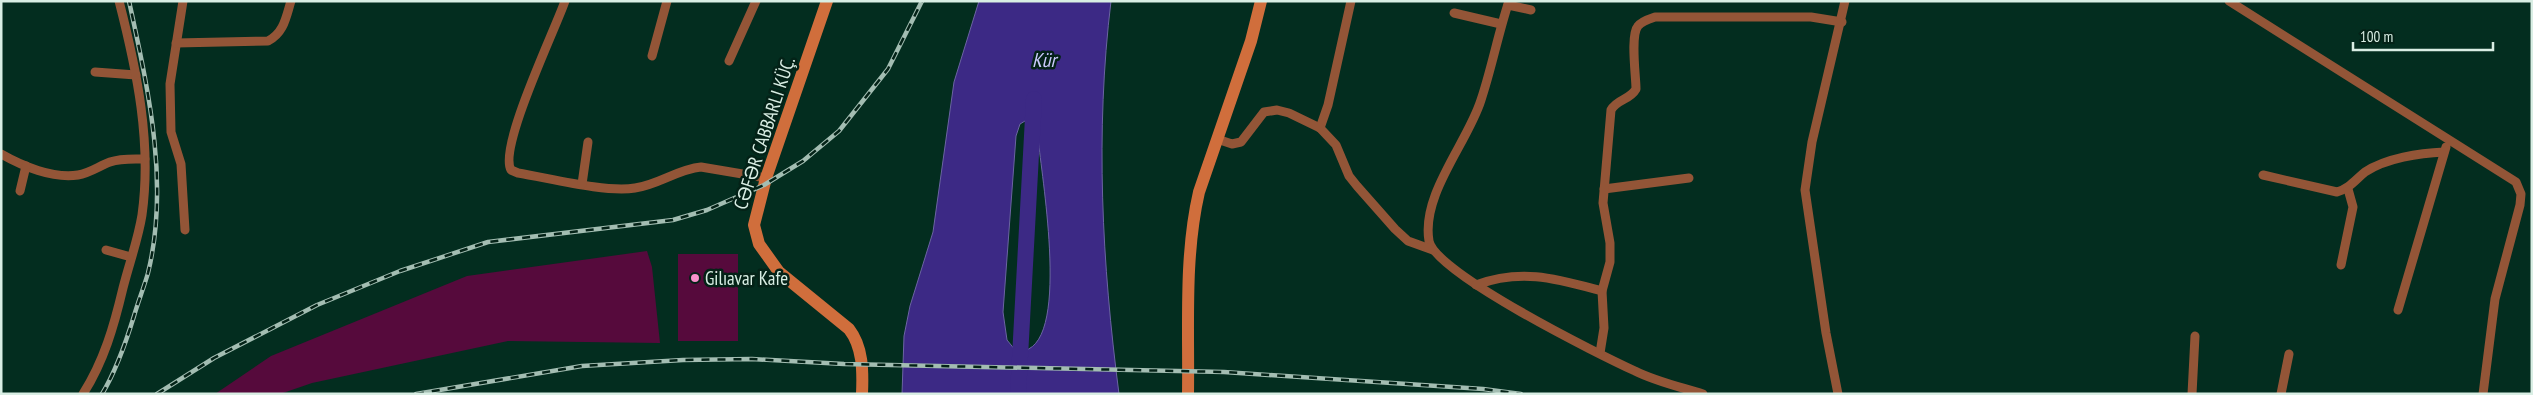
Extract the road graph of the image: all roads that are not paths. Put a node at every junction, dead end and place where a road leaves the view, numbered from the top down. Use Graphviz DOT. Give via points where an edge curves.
graph roads {
  1 [pos="120,1"];
  2 [pos="183,1"];
  3 [pos="291,1"];
  4 [pos="565,1"];
  5 [pos="667,1"];
  6 [pos="756,1"];
  7 [pos="827,1"];
  8 [pos="1260,1"];
  9 [pos="1351,1"];
  10 [pos="1845,1"];
  11 [pos="2229,1"];
  12 [pos="1508,3"];
  13 [pos="1531,10"];
  14 [pos="1454,13"];
  15 [pos="1842,22"];
  16 [pos="1501,24"];
  17 [pos="176,43"];
  18 [pos="652,56"];
  19 [pos="729,61"];
  20 [pos="95,72"];
  21 [pos="136,75"];
  22 [pos="1320,128"];
  23 [pos="1217,139"];
  24 [pos="2448,139"];
  25 [pos="588,142"];
  26 [pos="2444,152"];
  27 [pos="1,154"];
  28 [pos="145,159"];
  29 [pos="26,166"];
  30 [pos="2263,175"];
  31 [pos="766,178"];
  32 [pos="1689,178"];
  33 [pos="582,184"];
  34 [pos="1604,189"];
  35 [pos="2348,189"];
  36 [pos="20,191"];
  37 [pos="185,230"];
  38 [pos="106,250"];
  39 [pos="1433,250"];
  40 [pos="131,258"];
  41 [pos="2341,265"];
  42 [pos="1476,285"];
  43 [pos="1602,291"];
  44 [pos="2398,310"];
  45 [pos="2195,336"];
  46 [pos="1600,353"];
  47 [pos="2289,354"];
  48 [pos="83,394"];
  49 [pos="862,394"];
  50 [pos="1188,394"];
  51 [pos="1704,394"];
  52 [pos="1838,394"];
  53 [pos="2192,394"];
  54 [pos="2281,394"];
  55 [pos="2483,394"];
  1 -- 21 [label="street"];
  2 -- 17 [label="street"];
  3 -- 17 [label="street" via="282,30 268,41"];
  4 -- 33 [label="street" via="518,119 508,160 511,170 518,173"];
  5 -- 18 [label="street"];
  6 -- 19 [label="street"];
  7 -- 31 [label="street"];
  8 -- 23 [label="street" via="1251,41"];
  9 -- 22 [label="street"];
  10 -- 15 [label="street"];
  11 -- 24 [label="street"];
  12 -- 13 [label="street"];
  12 -- 16 [label="street"];
  14 -- 16 [label="street"];
  15 -- 34 [label="street" via="1811,18 1655,18 1636,27 1636,89 1611,110"];
  15 -- 52 [label="street" via="1812,142 1806,190"];
  16 -- 39 [label="street" via="1476,113 1435,195 1429,225"];
  17 -- 37 [label="street" via="170,84 171,132 181,164"];
  20 -- 21 [label="street"];
  21 -- 28 [label="street"];
  22 -- 23 [label="street" via="1277,110 1264,112 1241,142 1232,144"];
  22 -- 39 [label="street" via="1336,145 1356,186 1395,229 1408,241"];
  23 -- 50 [label="street" via="1199,192 1192,229"];
  24 -- 26 [label="street"];
  24 -- 55 [label="street" via="2512,178 2521,194 2494,300"];
  25 -- 33 [label="street"];
  26 -- 35 [label="street" via="2423,153 2383,165 2366,172"];
  26 -- 44 [label="street"];
  27 -- 29 [label="street"];
  28 -- 29 [label="street" via="111,162 76,175"];
  28 -- 40 [label="street" via="142,215"];
  29 -- 36 [label="street"];
  30 -- 35 [label="street" via="2330,192"];
  31 -- 33 [label="street" via="690,168 634,189"];
  31 -- 49 [label="street" via="754,225 759,244 779,272 856,338"];
  32 -- 34 [label="street"];
  34 -- 43 [label="street" via="1610,262"];
  35 -- 41 [label="street" via="2354,207"];
  38 -- 40 [label="street"];
  39 -- 42 [label="street"];
  40 -- 48 [label="street" via="105,355"];
  42 -- 43 [label="street" via="1494,278 1521,275 1547,277"];
  42 -- 46 [label="street"];
  43 -- 46 [label="street" via="1604,328"];
  45 -- 53 [label="street"];
  46 -- 51 [label="street" via="1636,372"];
  47 -- 54 [label="street"];
}
